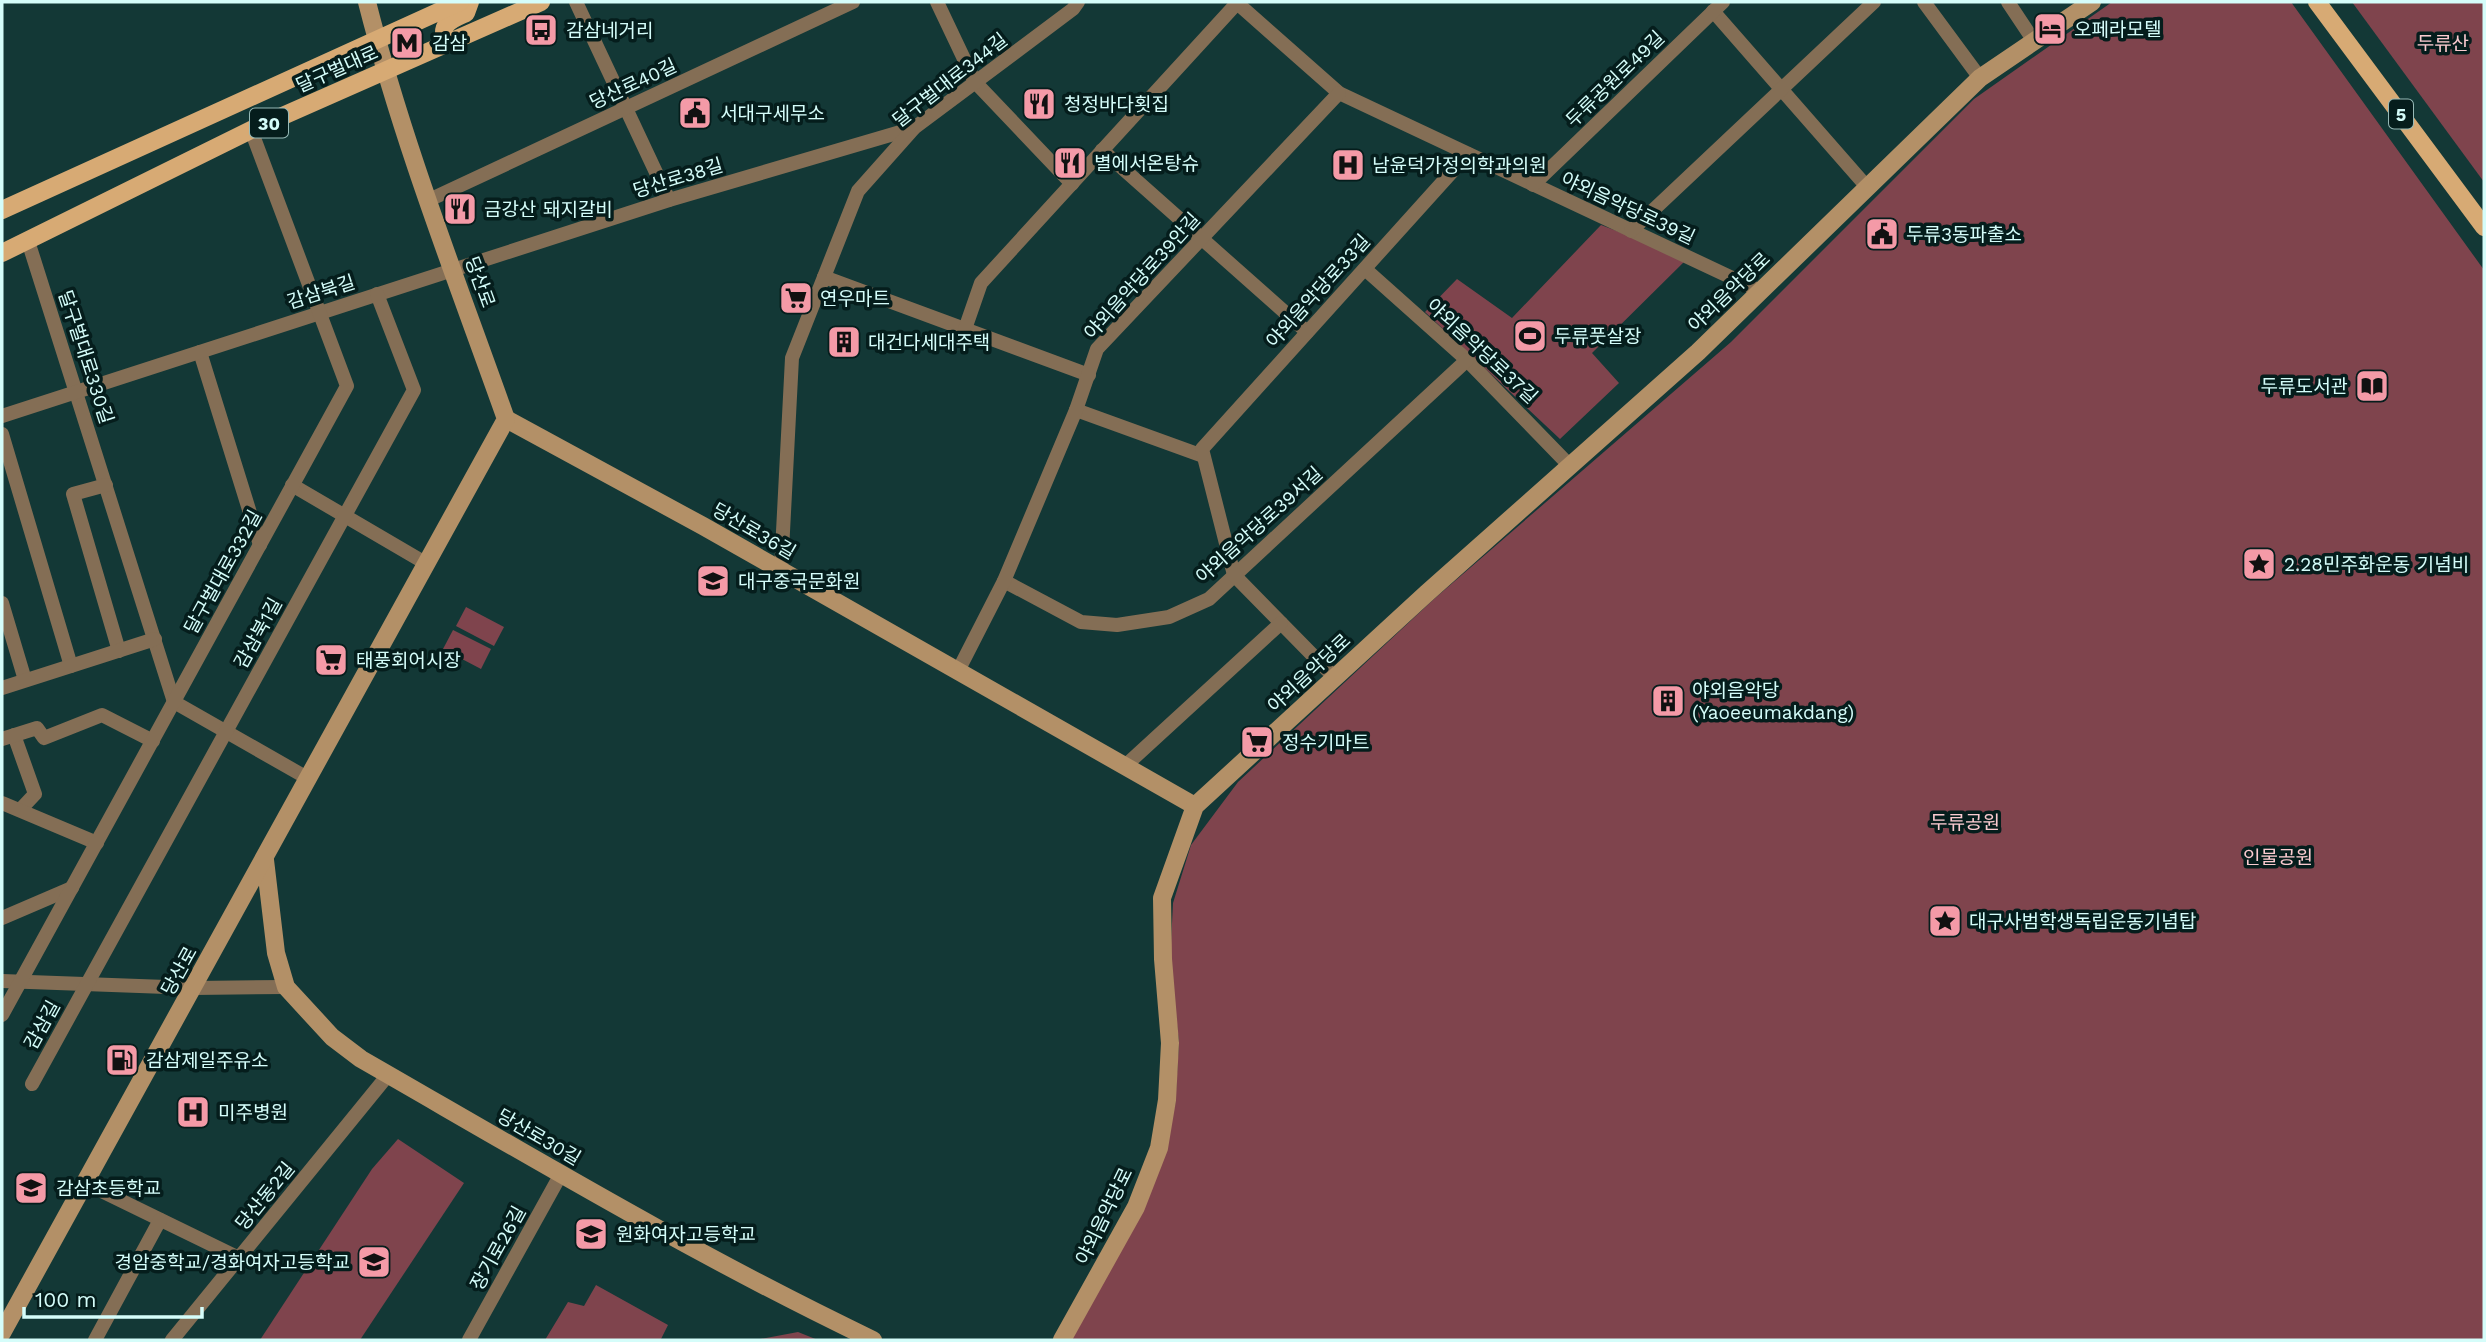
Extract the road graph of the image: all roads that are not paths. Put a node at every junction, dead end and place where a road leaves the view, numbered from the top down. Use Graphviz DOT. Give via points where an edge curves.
graph roads {
  1 [pos="367,2"];
  2 [pos="460,2"];
  3 [pos="470,2"];
  4 [pos="541,2"];
  5 [pos="576,2"];
  6 [pos="853,2"];
  7 [pos="937,2"];
  8 [pos="1078,2"];
  9 [pos="1237,2"];
  10 [pos="1874,2"];
  11 [pos="1924,2"];
  12 [pos="2008,2"];
  13 [pos="2092,2"];
  14 [pos="2317,2"];
  15 [pos="1718,6"];
  16 [pos="377,38"];
  17 [pos="2034,41"];
  18 [pos="447,43"];
  19 [pos="386,70"];
  20 [pos="1980,78"];
  21 [pos="975,82"];
  22 [pos="1781,89"];
  23 [pos="1339,93"];
  24 [pos="626,108"];
  25 [pos="914,128"];
  26 [pos="251,130"];
  27 [pos="1102,150"];
  28 [pos="1468,154"];
  29 [pos="1072,184"];
  30 [pos="1533,185"];
  31 [pos="1867,187"];
  32 [pos="429,200"];
  33 [pos="669,200"];
  34 [pos="2,210"];
  35 [pos="2484,227"];
  36 [pos="1631,231"];
  37 [pos="1202,239"];
  38 [pos="28,241"];
  39 [pos="2,253"];
  40 [pos="1364,269"];
  41 [pos="453,270"];
  42 [pos="824,277"];
  43 [pos="1760,291"];
  44 [pos="377,294"];
  45 [pos="320,313"];
  46 [pos="965,329"];
  47 [pos="1307,332"];
  48 [pos="200,352"];
  49 [pos="1467,360"];
  50 [pos="1089,374"];
  51 [pos="77,391"];
  52 [pos="1076,410"];
  53 [pos="2,416"];
  54 [pos="506,419"];
  55 [pos="2,434"];
  56 [pos="1203,456"];
  57 [pos="1570,466"];
  58 [pos="106,485"];
  59 [pos="292,485"];
  60 [pos="345,516"];
  61 [pos="260,545"];
  62 [pos="427,564"];
  63 [pos="781,570"];
  64 [pos="1234,575"];
  65 [pos="1004,580"];
  66 [pos="2,603"];
  67 [pos="1281,623"];
  68 [pos="155,639"];
  69 [pos="119,651"];
  70 [pos="71,666"];
  71 [pos="958,671"];
  72 [pos="1335,678"];
  73 [pos="25,680"];
  74 [pos="2,688"];
  75 [pos="174,702"];
  76 [pos="226,731"];
  77 [pos="8,737"];
  78 [pos="153,741"];
  79 [pos="1125,766"];
  80 [pos="309,779"];
  81 [pos="2,803"];
  82 [pos="1195,806"];
  83 [pos="20,810"];
  84 [pos="97,843"];
  85 [pos="265,860"];
  86 [pos="72,888"];
  87 [pos="2,918"];
  88 [pos="2,981"];
  89 [pos="21,982"];
  90 [pos="87,984"];
  91 [pos="286,987"];
  92 [pos="194,988"];
  93 [pos="2,1015"];
  94 [pos="388,1075"];
  95 [pos="32,1084"];
  96 [pos="561,1174"];
  97 [pos="85,1183"];
  98 [pos="160,1220"];
  99 [pos="239,1258"];
  100 [pos="2,1333"];
  101 [pos="848,1334"];
  102 [pos="95,1340"];
  103 [pos="172,1340"];
  104 [pos="469,1340"];
  105 [pos="873,1340"];
  106 [pos="1062,1340"];
  1 -- 16 [label="main road, 당산로"];
  2 -- 16 [label="main road, 달구벌대로 / 30"];
  3 -- 18 [label="main road" via="466,13 443,28"];
  4 -- 18 [label="main road, 달구벌대로 / 30"];
  5 -- 24 [label="street"];
  6 -- 24 [label="street, 당산로40길"];
  7 -- 21 [label="street"];
  8 -- 21 [label="street, 달구벌대로344길"];
  9 -- 23 [label="street, 야외음악당로39길"];
  9 -- 27 [label="street"];
  10 -- 22 [label="street"];
  11 -- 20 [label="street"];
  12 -- 17 [label="street"];
  13 -- 17 [label="main road, 야외음악당로"];
  14 -- 35 [label="main road, 5"];
  15 -- 22 [label="street"];
  15 -- 30 [label="street, 두류공원로49길"];
  16 -- 19 [label="main road, 당산로"];
  16 -- 34 [label="main road, 달구벌대로 / 30"];
  17 -- 20 [label="main road, 야외음악당로"];
  18 -- 19 [label="main road, 달구벌대로 / 30"];
  19 -- 26 [label="main road, 달구벌대로 / 30"];
  19 -- 32 [label="main road, 당산로"];
  20 -- 31 [label="main road, 야외음악당로"];
  21 -- 25 [label="street, 달구벌대로344길"];
  21 -- 29 [label="street"];
  22 -- 31 [label="street"];
  22 -- 36 [label="street"];
  23 -- 28 [label="street, 야외음악당로39길"];
  23 -- 37 [label="street, 야외음악당로39안길"];
  24 -- 32 [label="street, 당산로40길"];
  24 -- 33 [label="street"];
  25 -- 33 [label="street, 당산로38길"];
  25 -- 42 [label="street, 달구벌대로344길" via="858,191"];
  26 -- 38 [label="main road, 달구벌대로 / 30"];
  26 -- 45 [label="street, 달구벌대로332길"];
  27 -- 29 [label="street"];
  27 -- 37 [label="street"];
  28 -- 30 [label="street, 야외음악당로39길"];
  28 -- 40 [label="street, 야외음악당로33길"];
  29 -- 46 [label="street" via="981,283"];
  30 -- 36 [label="street, 야외음악당로39길"];
  31 -- 43 [label="main road, 야외음악당로"];
  32 -- 41 [label="main road, 당산로"];
  33 -- 41 [label="street, 당산로38길"];
  36 -- 43 [label="street, 야외음악당로39길"];
  37 -- 47 [label="street"];
  37 -- 50 [label="street, 야외음악당로39안길" via="1097,349"];
  38 -- 39 [label="main road, 달구벌대로 / 30"];
  38 -- 51 [label="street, 달구벌대로330길"];
  40 -- 47 [label="street, 야외음악당로33길"];
  40 -- 49 [label="street, 야외음악당로37길"];
  41 -- 44 [label="street, 감삼북길"];
  41 -- 54 [label="main road, 당산로"];
  42 -- 46 [label="street"];
  42 -- 63 [label="street, 달구벌대로344길" via="792,358"];
  43 -- 57 [label="main road, 야외음악당로"];
  44 -- 45 [label="street, 감삼북길"];
  44 -- 60 [label="street, 감삼북1길" via="414,390"];
  45 -- 48 [label="street, 감삼북길"];
  45 -- 59 [label="street, 달구벌대로332길" via="347,386"];
  46 -- 50 [label="street"];
  47 -- 56 [label="street, 야외음악당로33길" via="1202,449"];
  48 -- 51 [label="street, 감삼북길"];
  48 -- 61 [label="street"];
  49 -- 57 [label="street, 야외음악당로37길"];
  49 -- 64 [label="street, 야외음악당로39서길"];
  50 -- 52 [label="street, 야외음악당로39안길"];
  51 -- 53 [label="street, 감삼북길"];
  51 -- 58 [label="street, 달구벌대로330길"];
  52 -- 56 [label="street"];
  52 -- 65 [label="street, 야외음악당로39안길"];
  54 -- 62 [label="main road, 당산로"];
  54 -- 63 [label="main road, 당산로36길"];
  55 -- 70 [label="street"];
  56 -- 64 [label="street"];
  57 -- 72 [label="main road, 야외음악당로"];
  58 -- 68 [label="street, 달구벌대로330길"];
  58 -- 69 [label="street" via="73,494"];
  59 -- 60 [label="street"];
  59 -- 61 [label="street, 달구벌대로332길"];
  60 -- 62 [label="street"];
  60 -- 76 [label="street, 감삼북1길"];
  61 -- 75 [label="street, 달구벌대로332길"];
  62 -- 80 [label="main road, 당산로"];
  63 -- 71 [label="main road, 당산로36길"];
  64 -- 65 [label="street, 야외음악당로39서길" via="1209,599 1168,617 1118,625 1081,622"];
  64 -- 67 [label="street"];
  65 -- 71 [label="street, 야외음악당로39안길"];
  66 -- 73 [label="street"];
  67 -- 72 [label="street"];
  67 -- 79 [label="street"];
  68 -- 69 [label="street"];
  68 -- 75 [label="street"];
  69 -- 70 [label="street"];
  70 -- 73 [label="street"];
  71 -- 79 [label="main road, 당산로36길"];
  72 -- 82 [label="main road, 야외음악당로"];
  73 -- 74 [label="street"];
  75 -- 76 [label="street"];
  75 -- 78 [label="street, 달구벌대로332길"];
  76 -- 80 [label="street"];
  76 -- 90 [label="street, 감삼북1길"];
  77 -- 78 [label="street" via="37,728 44,738 102,715"];
  77 -- 83 [label="street" via="36,794"];
  78 -- 84 [label="street, 달구벌대로332길"];
  79 -- 82 [label="main road, 당산로36길"];
  80 -- 85 [label="main road, 당산로"];
  81 -- 83 [label="street"];
  82 -- 106 [label="main road, 야외음악당로" via="1162,898 1170,1043 1167,1100 1158,1147 1136,1207"];
  83 -- 84 [label="street"];
  84 -- 86 [label="street, 달구벌대로332길"];
  85 -- 91 [label="main road" via="276,953"];
  85 -- 92 [label="main road, 당산로"];
  86 -- 87 [label="street"];
  86 -- 89 [label="street, 달구벌대로332길"];
  88 -- 89 [label="street, 감삼길"];
  89 -- 90 [label="street, 감삼길"];
  89 -- 93 [label="street, 달구벌대로332길"];
  90 -- 92 [label="street, 감삼길"];
  90 -- 95 [label="street, 감삼길"];
  91 -- 92 [label="street"];
  91 -- 94 [label="main road, 당산로30길" via="332,1037"];
  92 -- 97 [label="main road, 당산로"];
  94 -- 96 [label="main road, 당산로30길"];
  94 -- 99 [label="street, 당산동2길"];
  96 -- 101 [label="main road, 당산로30길"];
  96 -- 104 [label="street, 장기로26길"];
  97 -- 98 [label="street"];
  97 -- 100 [label="main road, 당산로"];
  98 -- 99 [label="street"];
  98 -- 102 [label="street"];
  99 -- 103 [label="street, 당산동2길"];
  101 -- 105 [label="main road, 당산로30길"];
}
